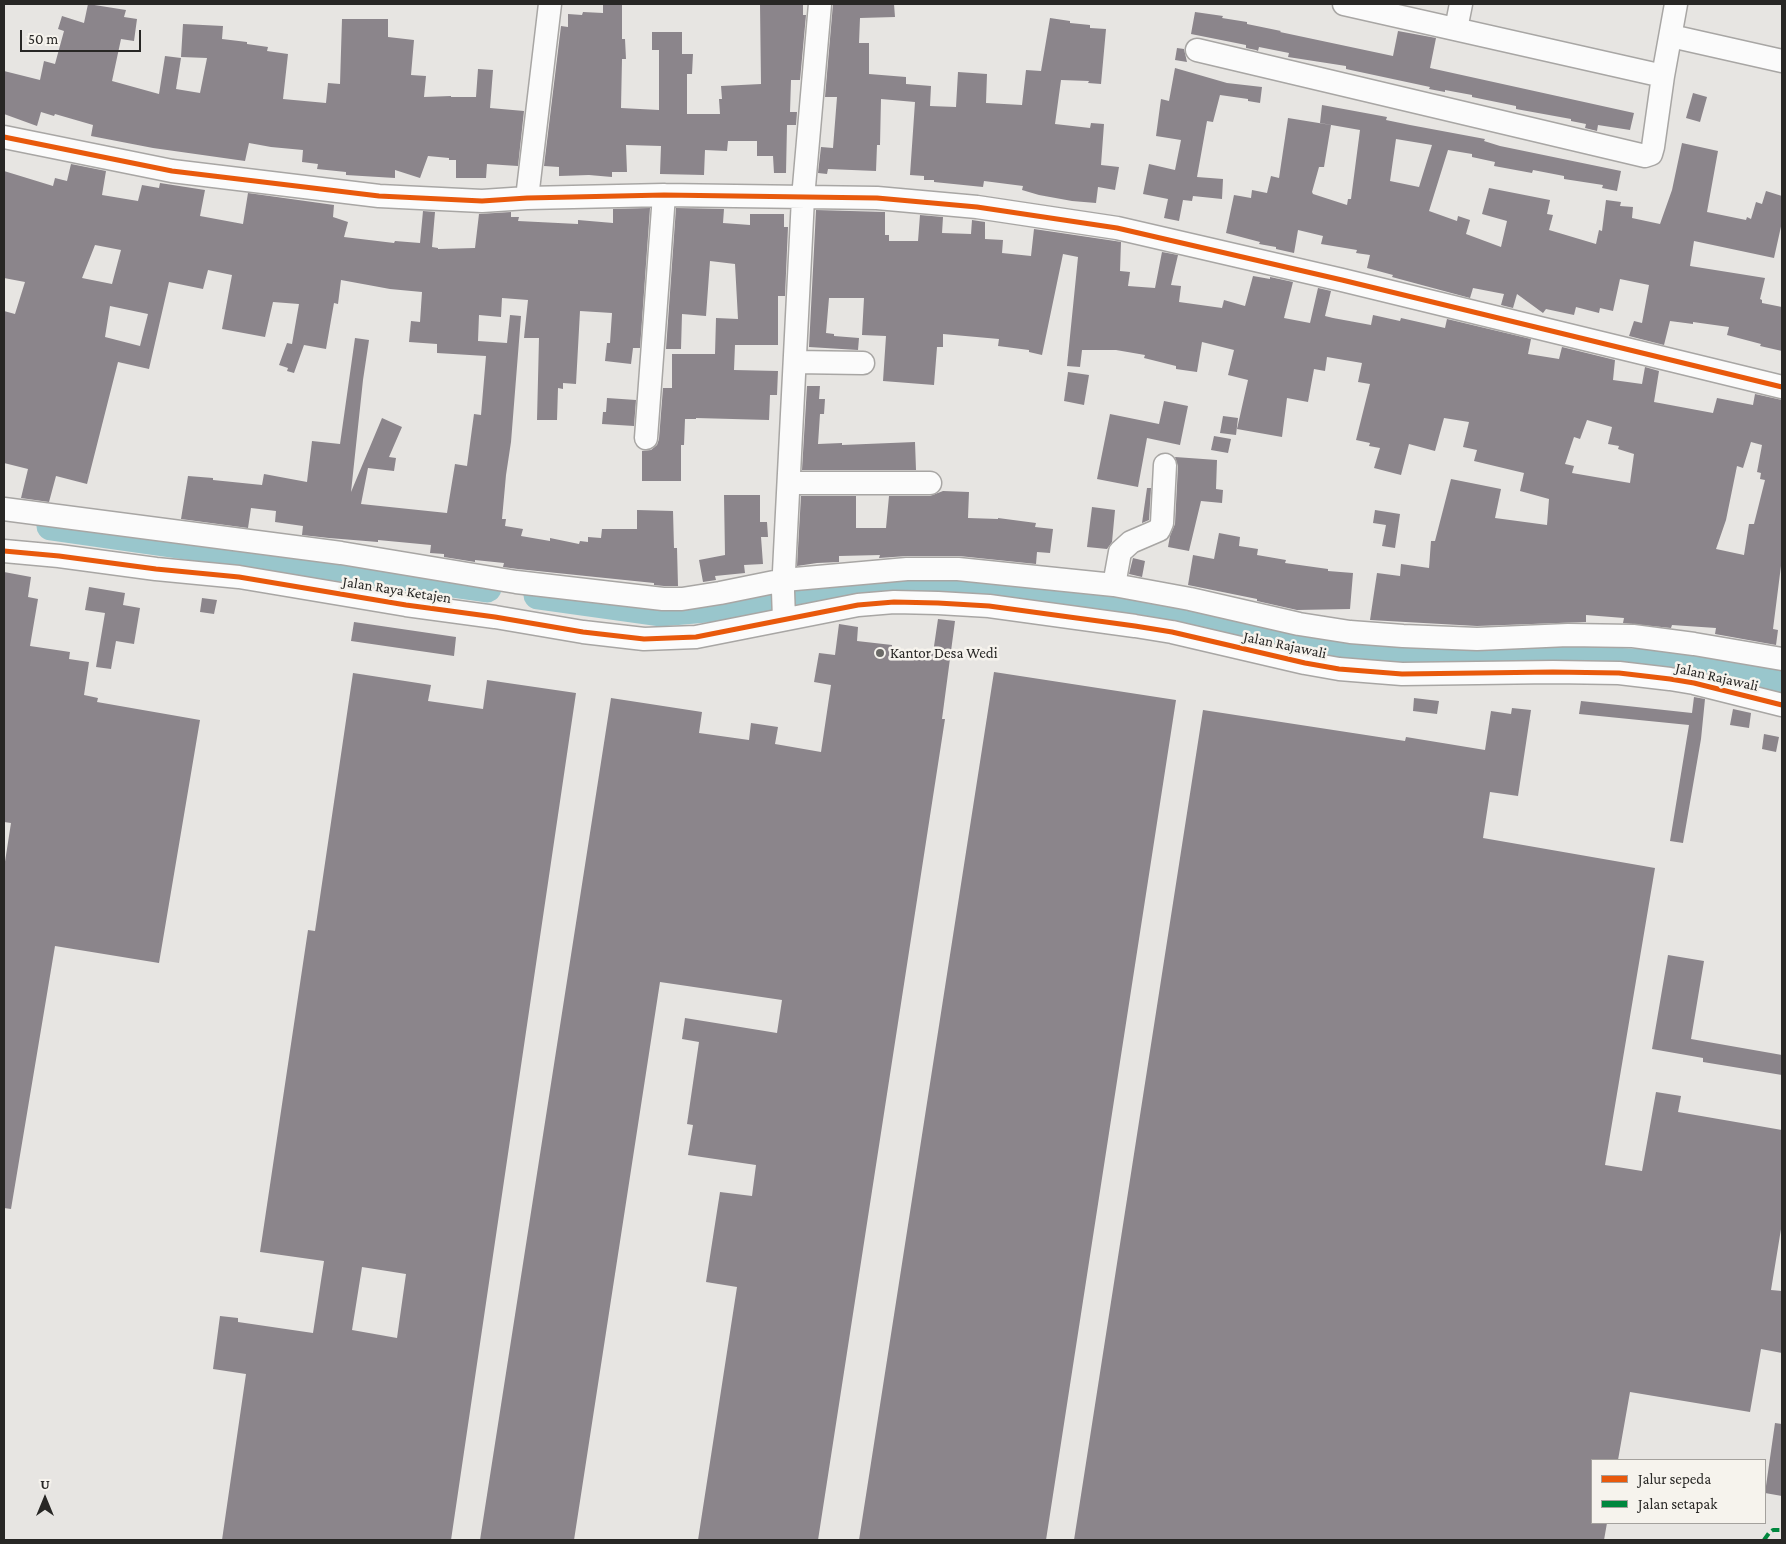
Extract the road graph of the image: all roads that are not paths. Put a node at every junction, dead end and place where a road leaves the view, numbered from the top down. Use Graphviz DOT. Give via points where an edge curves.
graph roads {
  1 [pos="550,4"];
  2 [pos="820,4"];
  3 [pos="1344,4"];
  4 [pos="1461,4"];
  5 [pos="1676,4"];
  6 [pos="1456,29"];
  7 [pos="1671,36"];
  8 [pos="1197,50"];
  9 [pos="1782,61"];
  10 [pos="1663,76"];
  11 [pos="4,137"];
  12 [pos="664,195"];
  13 [pos="527,198"];
  14 [pos="803,198"];
  15 [pos="795,362"];
  16 [pos="863,363"];
  17 [pos="1782,387"];
  18 [pos="646,438"];
  19 [pos="1165,465"];
  20 [pos="789,483"];
  21 [pos="930,483"];
  22 [pos="4,509"];
  23 [pos="4,551"];
  24 [pos="1114,585"];
  25 [pos="784,600"];
  26 [pos="1568,652"];
  27 [pos="1782,659"];
  28 [pos="1782,705"];
  1 -- 13 [label="street"];
  2 -- 14 [label="street"];
  3 -- 6 [label="street"];
  4 -- 6 [label="street"];
  5 -- 7 [label="street"];
  6 -- 10 [label="street"];
  7 -- 9 [label="street"];
  7 -- 10 [label="street"];
  8 -- 10 [label="street" via="1645,156 1651,154 1653,147"];
  11 -- 13 [label="street" via="172,171 379,196 482,201"];
  12 -- 13 [label="street"];
  12 -- 14 [label="street"];
  12 -- 18 [label="street"];
  14 -- 15 [label="street"];
  14 -- 17 [label="street" via="877,198 977,207 1117,228"];
  15 -- 16 [label="street"];
  15 -- 20 [label="street"];
  19 -- 24 [label="street" via="1162,523 1159,530 1131,542 1120,552"];
  20 -- 21 [label="street"];
  20 -- 25 [label="street"];
  22 -- 25 [label="street" via="341,553 516,582 663,599 720,593"];
  23 -- 25 [label="street, Jalan Raya Ketajen" via="239,577 644,639 696,637"];
  24 -- 25 [label="street" via="958,569 907,569"];
  24 -- 26 [label="street" via="1350,632 1477,639"];
  25 -- 26 [label="street, Jalan Rajawali" via="858,605 894,602 989,606 1144,627 1305,663 1402,674"];
  26 -- 27 [label="street" via="1633,636"];
  26 -- 28 [label="street, Jalan Rajawali" via="1619,673 1670,679"];
}
